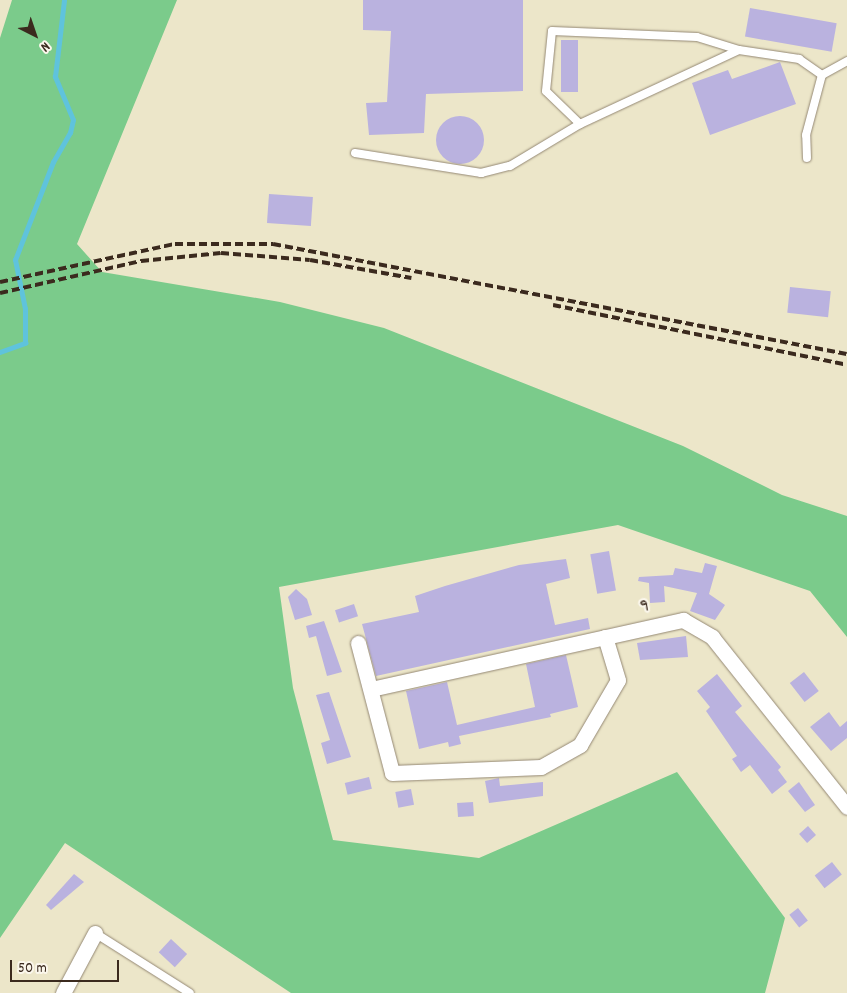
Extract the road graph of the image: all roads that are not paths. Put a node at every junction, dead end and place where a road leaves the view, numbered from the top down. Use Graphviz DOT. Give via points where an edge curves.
graph roads {
  1 [pos="739,50"];
  2 [pos="847,61"];
  3 [pos="822,75"];
  4 [pos="580,124"];
  5 [pos="355,153"];
  6 [pos="807,158"];
  7 [pos="605,637"];
  8 [pos="358,643"];
  9 [pos="371,689"];
  10 [pos="847,808"];
  11 [pos="95,933"];
  12 [pos="63,993"];
  13 [pos="190,993"];
  1 -- 3 [label="lane" via="799,59"];
  1 -- 4 [label="lane"];
  1 -- 4 [label="lane" via="698,37 552,31 546,91"];
  2 -- 3 [label="lane"];
  3 -- 6 [label="lane" via="806,135"];
  4 -- 5 [label="lane" via="510,166 481,173"];
  7 -- 9 [label="street, 9"];
  7 -- 9 [label="street" via="618,680 580,745 541,767 392,773"];
  7 -- 10 [label="street, 9" via="683,620 712,637"];
  8 -- 9 [label="street"];
  11 -- 12 [label="street"];
  11 -- 13 [label="lane"];
}
